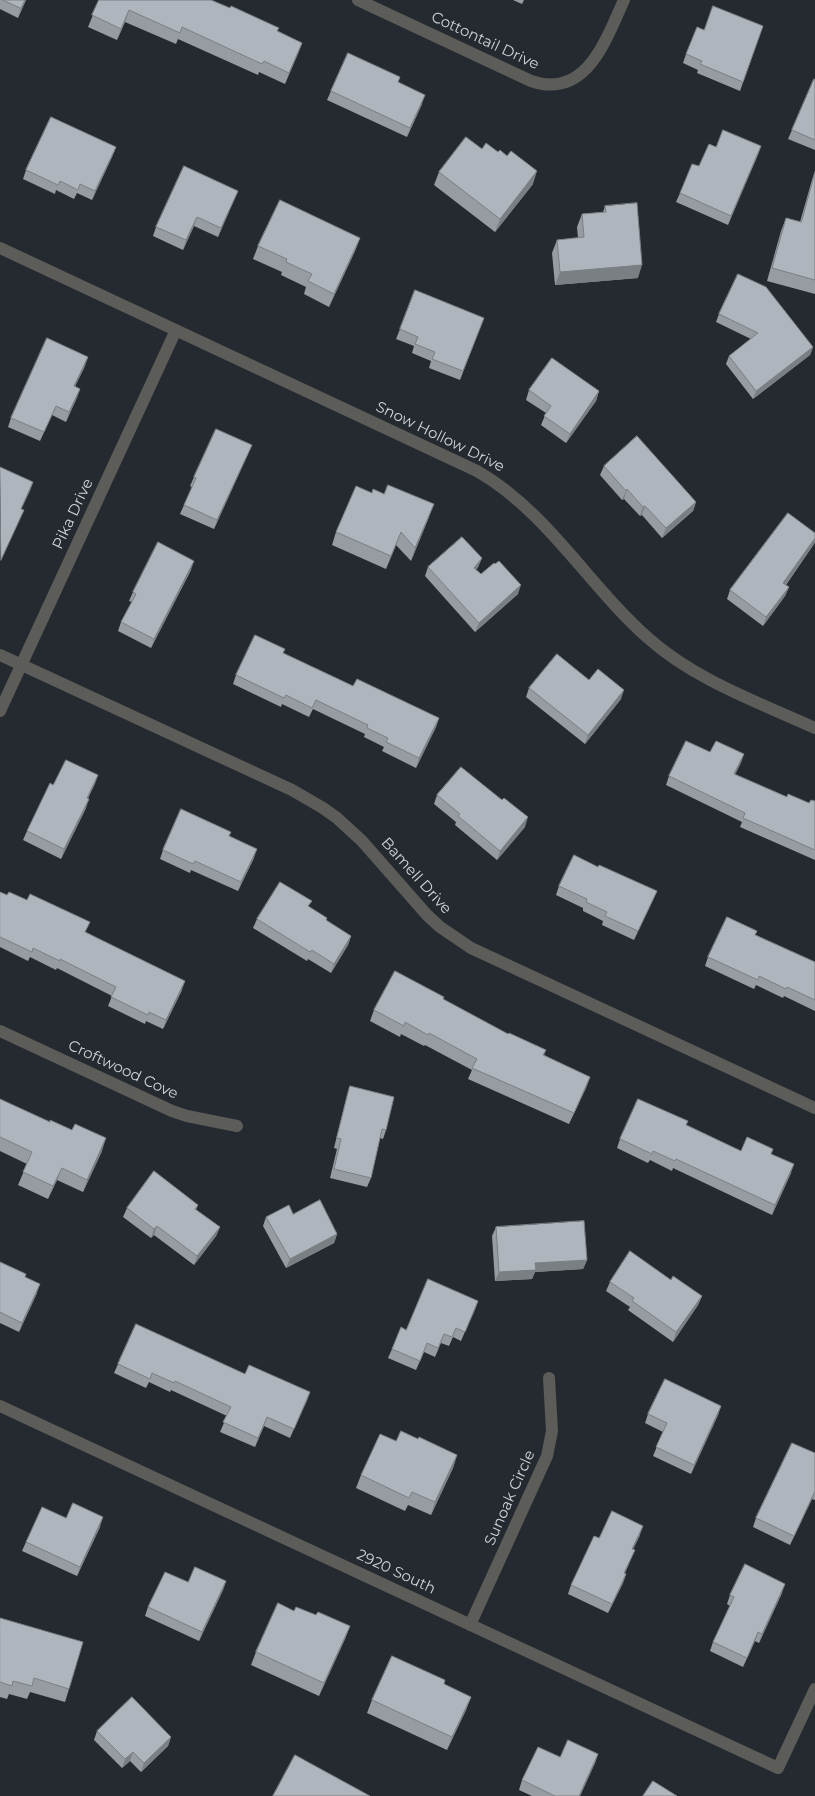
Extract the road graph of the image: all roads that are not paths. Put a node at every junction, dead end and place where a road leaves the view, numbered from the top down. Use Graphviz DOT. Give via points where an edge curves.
graph roads {
  1 [pos="358,0"];
  2 [pos="624,0"];
  3 [pos="0,248"];
  4 [pos="176,330"];
  5 [pos="0,655"];
  6 [pos="21,665"];
  7 [pos="0,711"];
  8 [pos="815,728"];
  9 [pos="0,1031"];
  10 [pos="815,1108"];
  11 [pos="237,1126"];
  12 [pos="549,1378"];
  13 [pos="0,1406"];
  14 [pos="470,1625"];
  15 [pos="815,1689"];
  1 -- 2 [label="street, Cottontail Drive" via="531,81 549,85 574,78 595,59"];
  3 -- 4 [label="street, Snow Hollow Drive"];
  4 -- 6 [label="street, Pika Drive"];
  4 -- 8 [label="street, Snow Hollow Drive" via="492,479 527,507 618,608 663,651 713,681"];
  5 -- 6 [label="street, Bamell Drive"];
  6 -- 7 [label="street, Pika Drive"];
  6 -- 10 [label="street, Bamell Drive" via="292,790 323,808 362,841 427,915 471,948"];
  9 -- 11 [label="street, Croftwood Cove" via="172,1111"];
  12 -- 14 [label="street, Sunoak Circle" via="552,1431 547,1456"];
  13 -- 14 [label="street, 2920 South"];
  14 -- 15 [label="street, 2920 South" via="778,1768"];
}
